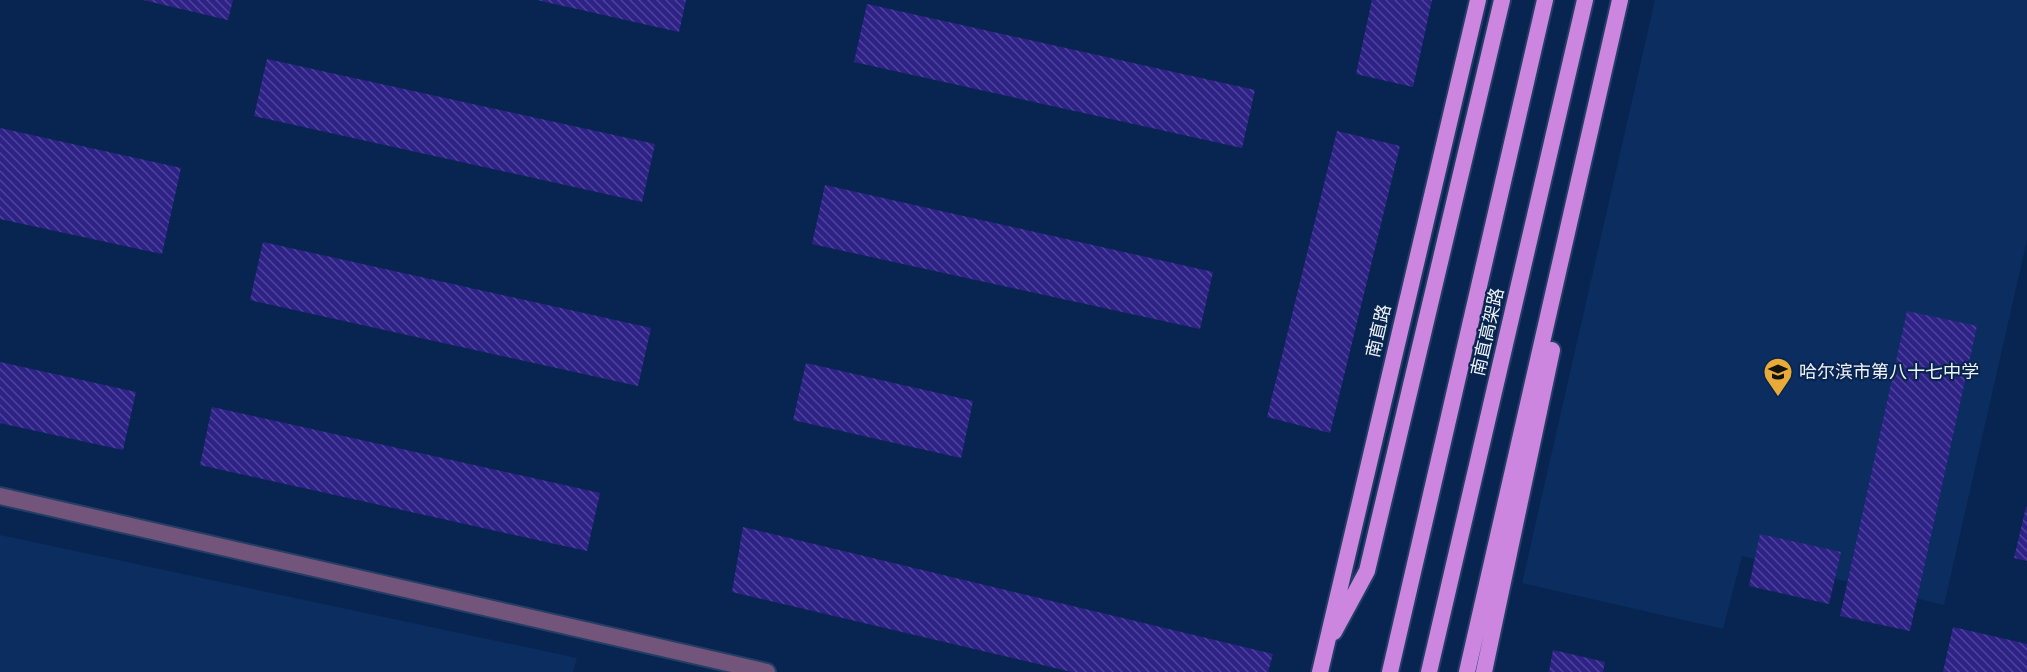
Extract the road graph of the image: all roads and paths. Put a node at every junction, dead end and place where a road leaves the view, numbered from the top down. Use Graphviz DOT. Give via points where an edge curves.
graph roads {
  1 [pos="1478,0"];
  2 [pos="1502,0"];
  3 [pos="1545,0"];
  4 [pos="1585,0"];
  5 [pos="1620,0"];
  6 [pos="1626,0"];
  7 [pos="0,496"];
  8 [pos="1323,652"];
  9 [pos="767,672"];
  10 [pos="1320,672"];
  11 [pos="1390,672"];
  12 [pos="1429,672"];
  13 [pos="1467,672"];
  14 [pos="1484,672"];
  1 -- 8 [label="highway, 南直路"];
  2 -- 8 [label="highway" via="1367,571"];
  3 -- 11 [label="highway, 南直高架路"];
  4 -- 12 [label="highway, 南直高架路"];
  5 -- 13 [label="highway"];
  6 -- 14 [label="highway"];
  7 -- 9 [label="street"];
  8 -- 10 [label="highway, 南直路"];
}
